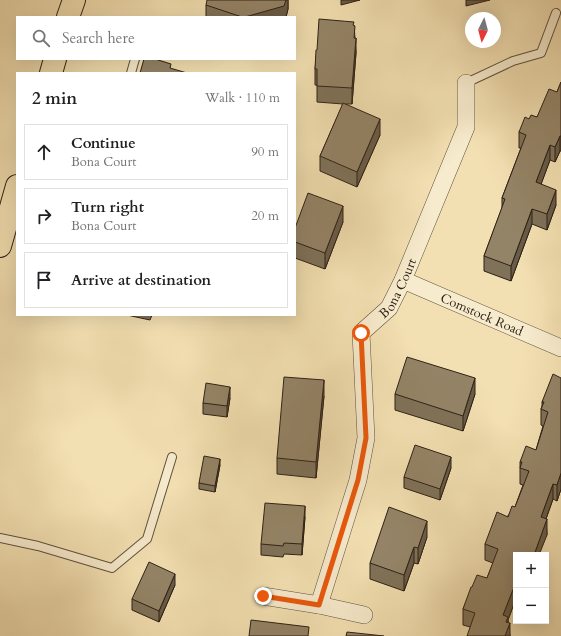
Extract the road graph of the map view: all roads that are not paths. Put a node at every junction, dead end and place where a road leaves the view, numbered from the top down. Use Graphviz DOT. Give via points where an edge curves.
graph roads {
  1 [pos="74,0"];
  2 [pos="556,13"];
  3 [pos="68,16"];
  4 [pos="55,60"];
  5 [pos="135,60"];
  6 [pos="51,72"];
  7 [pos="131,72"];
  8 [pos="466,83"];
  9 [pos="16,190"];
  10 [pos="0,246"];
  11 [pos="403,280"];
  12 [pos="561,348"];
  13 [pos="172,457"];
  14 [pos="0,538"];
  15 [pos="263,596"];
  16 [pos="319,605"];
  17 [pos="364,614"];
  1 -- 3 [label="highway"];
  2 -- 8 [label="lane" via="540,53 513,61"];
  4 -- 6 [label="highway"];
  5 -- 7 [label="lane"];
  8 -- 11 [label="street, Bona Court" via="466,127"];
  9 -- 10 [label="highway"];
  11 -- 12 [label="street, Comstock Road"];
  11 -- 16 [label="street, Bona Court" via="389,308 361,333 366,438 358,480"];
  13 -- 14 [label="lane" via="147,539 112,568 38,546"];
  15 -- 16 [label="street"];
  16 -- 17 [label="street"];
}
